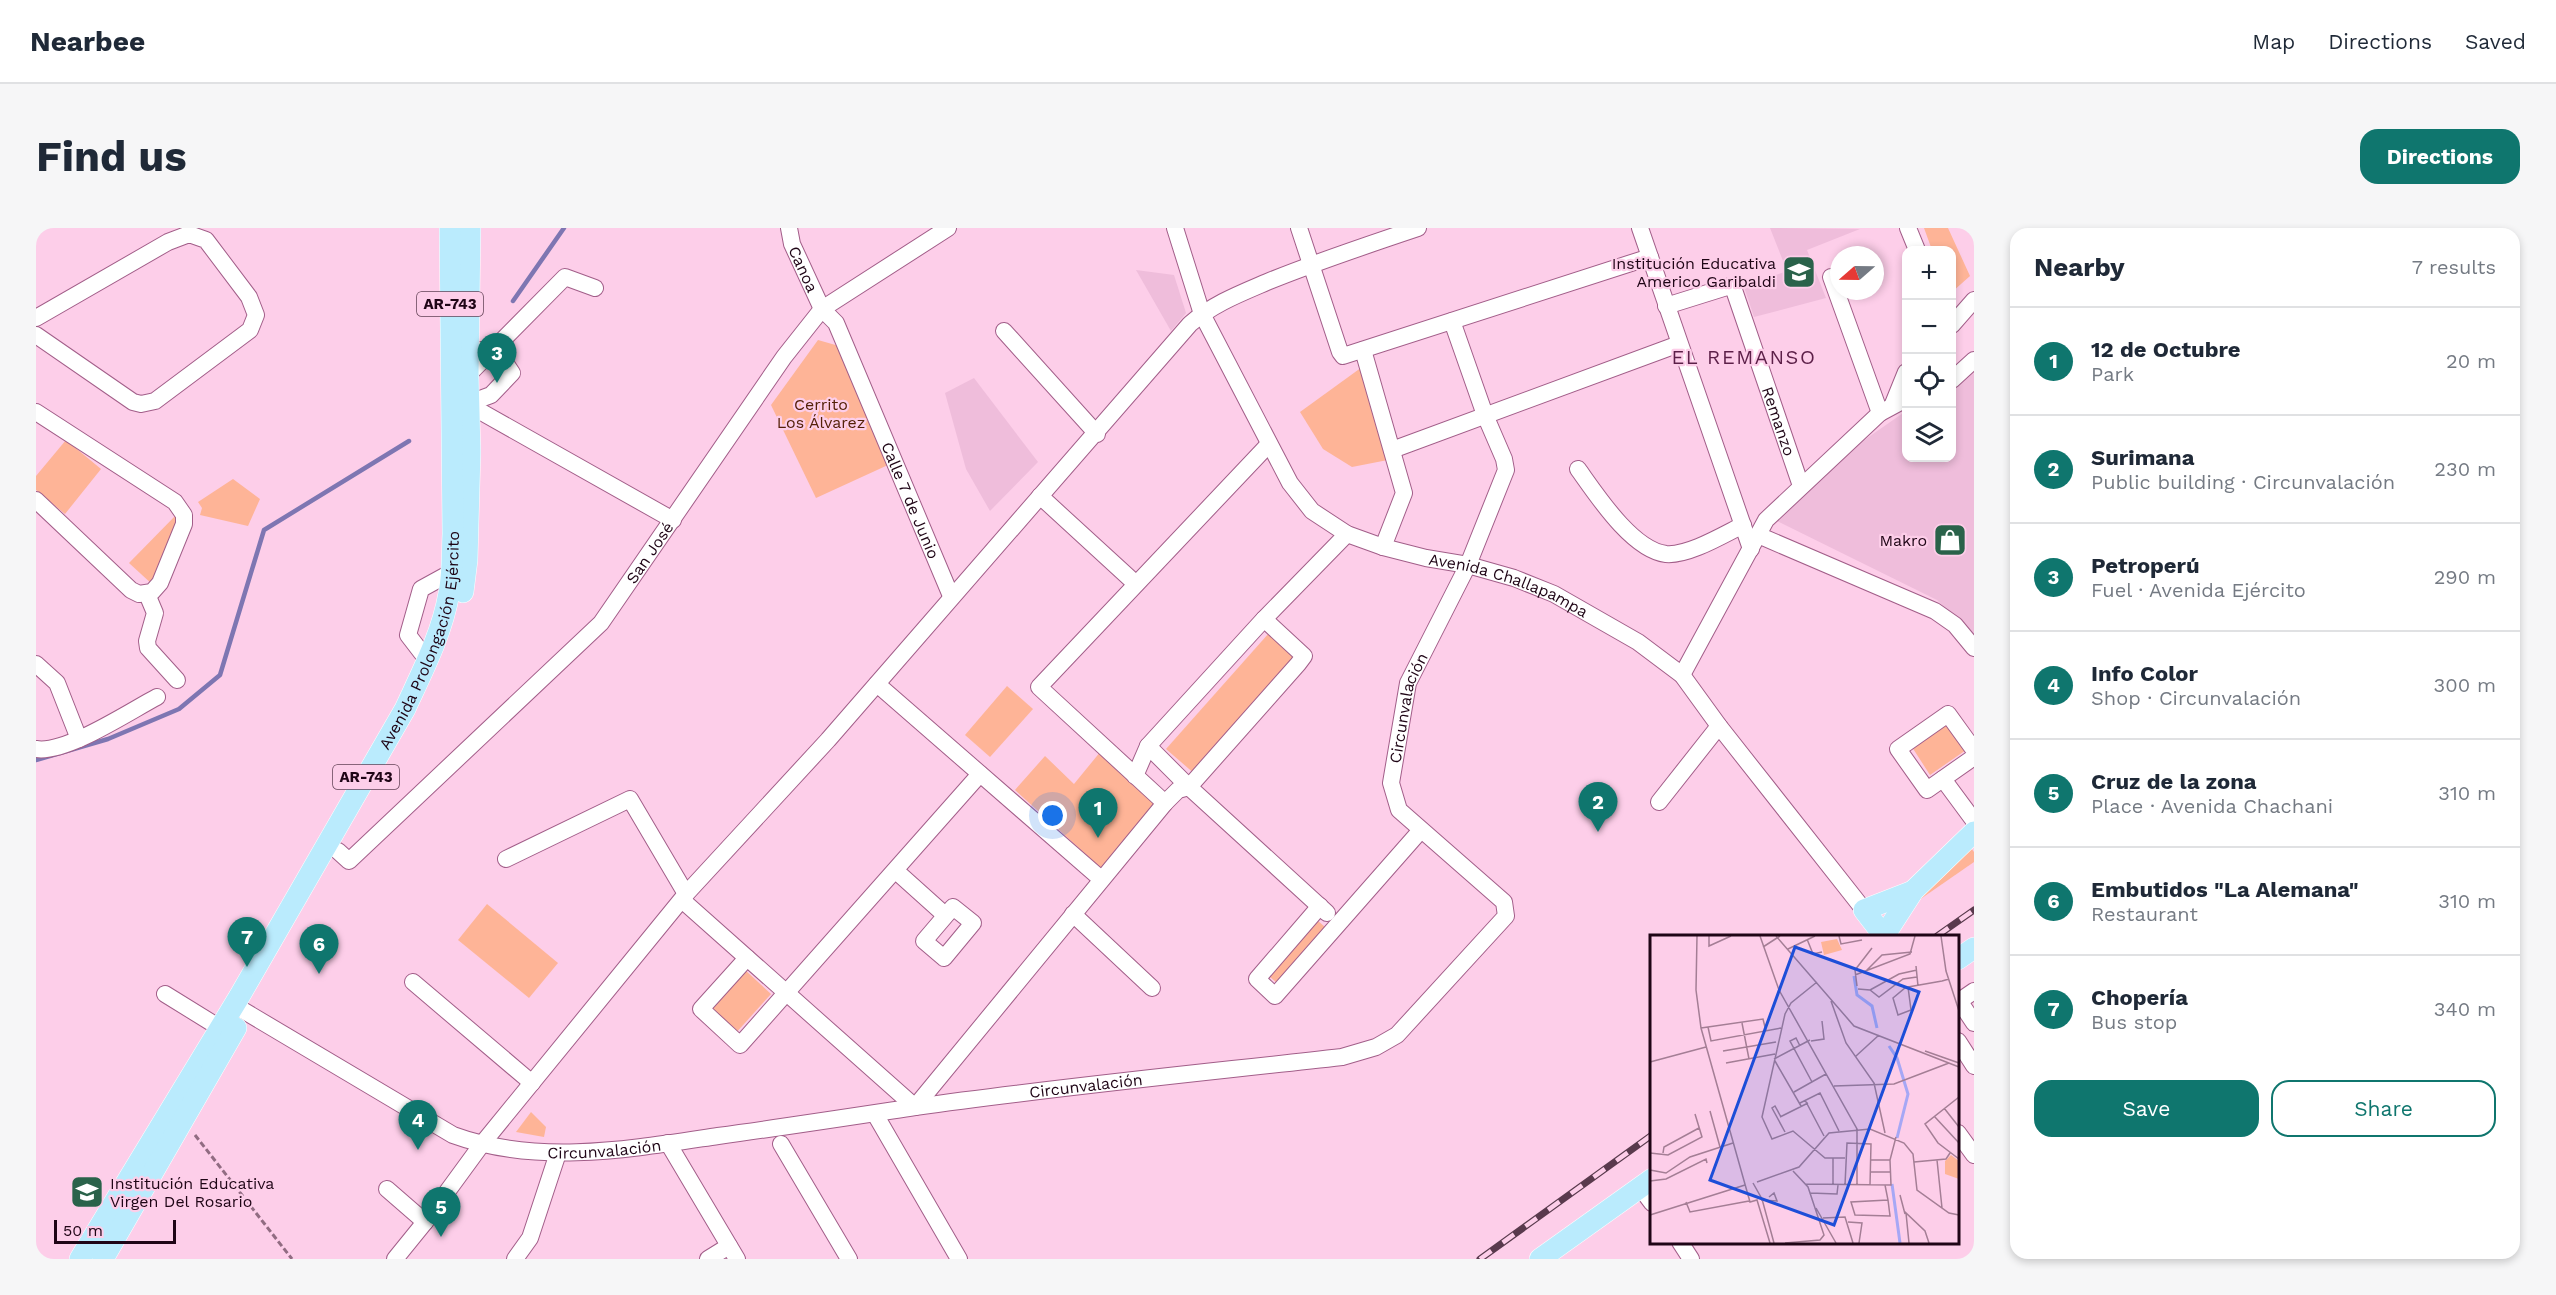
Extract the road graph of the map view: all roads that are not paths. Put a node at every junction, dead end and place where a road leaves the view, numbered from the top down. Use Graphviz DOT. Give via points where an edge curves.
graph roads {
  1 [pos="450,228"];
  2 [pos="470,228"];
  3 [pos="789,228"];
  4 [pos="948,228"];
  5 [pos="1175,228"];
  6 [pos="1299,228"];
  7 [pos="1418,228"];
  8 [pos="1640,228"];
  9 [pos="1908,228"];
  10 [pos="1915,246"];
  11 [pos="1650,257"];
  12 [pos="1311,264"];
  13 [pos="595,288"];
  14 [pos="1842,300"];
  15 [pos="1974,300"];
  16 [pos="1666,306"];
  17 [pos="822,309"];
  18 [pos="1202,314"];
  19 [pos="36,318"];
  20 [pos="1956,320"];
  21 [pos="1452,321"];
  22 [pos="1004,331"];
  23 [pos="36,335"];
  24 [pos="1679,344"];
  25 [pos="469,345"];
  26 [pos="1364,350"];
  27 [pos="490,353"];
  28 [pos="1974,360"];
  29 [pos="468,375"];
  30 [pos="1956,376"];
  31 [pos="1902,382"];
  32 [pos="460,405"];
  33 [pos="1893,406"];
  34 [pos="36,412"];
  35 [pos="1485,415"];
  36 [pos="1097,434"];
  37 [pos="1269,444"];
  38 [pos="1392,450"];
  39 [pos="1578,469"];
  40 [pos="1801,486"];
  41 [pos="1040,496"];
  42 [pos="36,500"];
  43 [pos="673,520"];
  44 [pos="1743,525"];
  45 [pos="1347,534"];
  46 [pos="1754,542"];
  47 [pos="1383,547"];
  48 [pos="1468,565"];
  49 [pos="452,572"];
  50 [pos="1136,584"];
  51 [pos="147,594"];
  52 [pos="951,596"];
  53 [pos="1264,619"];
  54 [pos="1974,648"];
  55 [pos="428,661"];
  56 [pos="36,664"];
  57 [pos="36,674"];
  58 [pos="1682,675"];
  59 [pos="177,680"];
  60 [pos="57,683"];
  61 [pos="877,684"];
  62 [pos="157,697"];
  63 [pos="1719,726"];
  64 [pos="79,739"];
  65 [pos="1149,746"];
  66 [pos="36,749"];
  67 [pos="1974,750"];
  68 [pos="1974,757"];
  69 [pos="980,774"];
  70 [pos="1135,776"];
  71 [pos="1943,779"];
  72 [pos="1189,787"];
  73 [pos="1659,802"];
  74 [pos="1165,803"];
  75 [pos="1974,821"];
  76 [pos="1421,830"];
  77 [pos="1974,831"];
  78 [pos="338,851"];
  79 [pos="506,859"];
  80 [pos="896,871"];
  81 [pos="1101,879"];
  82 [pos="1913,891"];
  83 [pos="684,897"];
  84 [pos="1320,906"];
  85 [pos="1864,910"];
  86 [pos="1073,914"];
  87 [pos="945,915"];
  88 [pos="1339,924"];
  89 [pos="1883,935"];
  90 [pos="1885,935"];
  91 [pos="1974,948"];
  92 [pos="747,958"];
  93 [pos="1959,958"];
  94 [pos="413,982"];
  95 [pos="1152,988"];
  96 [pos="1974,991"];
  97 [pos="165,994"];
  98 [pos="787,994"];
  99 [pos="1959,1002"];
  100 [pos="240,1008"];
  101 [pos="1974,1023"];
  102 [pos="220,1028"];
  103 [pos="1959,1042"];
  104 [pos="1973,1061"];
  105 [pos="532,1083"];
  106 [pos="915,1107"];
  107 [pos="875,1114"];
  108 [pos="1959,1134"];
  109 [pos="668,1143"];
  110 [pos="482,1144"];
  111 [pos="781,1144"];
  112 [pos="558,1153"];
  113 [pos="1974,1155"];
  114 [pos="387,1189"];
  115 [pos="1648,1189"];
  116 [pos="425,1222"];
  117 [pos="1681,1244"];
  118 [pos="733,1253"];
  119 [pos="81,1259"];
  120 [pos="103,1259"];
  121 [pos="395,1259"];
  122 [pos="515,1259"];
  123 [pos="708,1259"];
  124 [pos="849,1259"];
  125 [pos="959,1259"];
  126 [pos="1540,1259"];
  127 [pos="1691,1259"];
  1 -- 32 [label="main road, AR-743"];
  2 -- 25 [label="main road, AR-743"];
  3 -- 17 [label="street, Canoa" via="792,244"];
  4 -- 17 [label="street, San José"];
  5 -- 18 [label="street, Avenida Challapampa"];
  6 -- 12 [label="street"];
  7 -- 12 [label="street"];
  8 -- 11 [label="street"];
  9 -- 10 [label="street"];
  11 -- 16 [label="street"];
  11 -- 21 [label="street"];
  12 -- 18 [label="street" via="1214,304"];
  12 -- 26 [label="street" via="1341,354"];
  13 -- 27 [label="street" via="565,277"];
  14 -- 33 [label="street"];
  15 -- 20 [label="street"];
  16 -- 24 [label="street"];
  16 -- 40 [label="street, Remanzo" via="1733,287"];
  17 -- 43 [label="street, San José" via="784,357"];
  17 -- 52 [label="street, Calle 7 de Junio" via="836,323"];
  18 -- 36 [label="street"];
  18 -- 37 [label="street, Avenida Challapampa"];
  19 -- 23 [label="street" via="168,242 189,234 206,240 249,297 256,315 250,330 148,404 133,402"];
  21 -- 26 [label="street"];
  21 -- 35 [label="street, Circunvalación"];
  22 -- 36 [label="street"];
  24 -- 35 [label="street"];
  24 -- 44 [label="street"];
  25 -- 27 [label="street"];
  25 -- 29 [label="main road, AR-743"];
  26 -- 38 [label="street"];
  27 -- 29 [label="street"];
  27 -- 32 [label="street" via="504,361 512,373 491,395"];
  28 -- 30 [label="street"];
  29 -- 32 [label="main road, AR-743"];
  31 -- 33 [label="street"];
  32 -- 43 [label="street"];
  32 -- 49 [label="main road, Avenida Prolongación Ejército / AR-743"];
  32 -- 78 [label="main road, Avenida Prolongación Ejército / AR-743" via="467,560 457,614 421,703"];
  33 -- 40 [label="street"];
  34 -- 51 [label="street" via="180,508 184,515 183,531 160,583"];
  35 -- 38 [label="street"];
  35 -- 48 [label="street, Circunvalación" via="1506,470"];
  36 -- 41 [label="street"];
  37 -- 45 [label="street, Avenida Challapampa" via="1290,483 1312,512"];
  37 -- 50 [label="street"];
  38 -- 47 [label="street" via="1404,493"];
  39 -- 44 [label="street" via="1614,519 1647,547 1666,554 1698,548"];
  40 -- 46 [label="street" via="1766,520"];
  41 -- 50 [label="street"];
  41 -- 52 [label="street"];
  42 -- 51 [label="street" via="131,590"];
  43 -- 78 [label="street, San José" via="601,623 349,861"];
  44 -- 46 [label="street"];
  45 -- 47 [label="street, Avenida Challapampa"];
  45 -- 53 [label="street"];
  46 -- 54 [label="street" via="1935,611"];
  46 -- 58 [label="street"];
  47 -- 48 [label="street, Avenida Challapampa"];
  48 -- 58 [label="street, Avenida Challapampa" via="1554,594 1638,642"];
  48 -- 76 [label="street, Circunvalación" via="1408,683 1391,783 1399,810"];
  49 -- 55 [label="main road, Avenida Prolongación Ejército / AR-743" via="444,618"];
  49 -- 55 [label="street" via="421,589 408,635"];
  50 -- 70 [label="street" via="1039,687"];
  51 -- 59 [label="street" via="155,613 148,648"];
  52 -- 61 [label="street"];
  53 -- 65 [label="street"];
  53 -- 72 [label="street" via="1304,656"];
  55 -- 100 [label="main road, Avenida Prolongación Ejército / AR-743"];
  56 -- 60 [label="street"];
  57 -- 60 [label="street"];
  58 -- 63 [label="street, Avenida Challapampa"];
  60 -- 64 [label="street"];
  61 -- 69 [label="street"];
  61 -- 83 [label="street"];
  62 -- 64 [label="street"];
  63 -- 73 [label="street"];
  63 -- 85 [label="street, Avenida Challapampa"];
  64 -- 66 [label="street"];
  65 -- 70 [label="street"];
  65 -- 72 [label="street"];
  67 -- 71 [label="street" via="1948,714 1898,749 1927,790"];
  68 -- 71 [label="street"];
  69 -- 80 [label="street"];
  69 -- 81 [label="street"];
  70 -- 74 [label="street"];
  71 -- 75 [label="street"];
  72 -- 74 [label="street" via="1178,790"];
  72 -- 84 [label="street"];
  74 -- 81 [label="street"];
  76 -- 88 [label="street"];
  76 -- 106 [label="street, Circunvalación" via="1504,902 1506,916 1397,1035 1376,1047 1342,1056"];
  77 -- 82 [label="main road"];
  78 -- 100 [label="main road, Avenida Prolongación Ejército / AR-743"];
  79 -- 83 [label="street" via="630,799"];
  80 -- 87 [label="street"];
  80 -- 98 [label="street"];
  81 -- 86 [label="street"];
  82 -- 85 [label="main road"];
  82 -- 90 [label="main road"];
  83 -- 92 [label="street"];
  83 -- 105 [label="street"];
  84 -- 88 [label="street"];
  84 -- 88 [label="street" via="1257,979 1275,996"];
  85 -- 89 [label="main road, Avenida Challapampa"];
  86 -- 95 [label="street"];
  86 -- 106 [label="street"];
  91 -- 93 [label="main road"];
  92 -- 98 [label="street"];
  92 -- 98 [label="street" via="701,1009 740,1045"];
  94 -- 105 [label="street"];
  96 -- 99 [label="street"];
  97 -- 102 [label="street"];
  98 -- 106 [label="street"];
  99 -- 101 [label="street"];
  100 -- 102 [label="main road, Avenida Prolongación Ejército / AR-743"];
  100 -- 110 [label="street, Circunvalación" via="453,1135"];
  100 -- 120 [label="main road, Avenida Prolongación Ejército / AR-743" via="183,1120"];
  102 -- 119 [label="main road, Avenida Prolongación Ejército / AR-743"];
  103 -- 104 [label="street"];
  105 -- 110 [label="street"];
  106 -- 107 [label="street, Circunvalación"];
  107 -- 109 [label="street, Circunvalación"];
  107 -- 125 [label="street"];
  108 -- 113 [label="street"];
  109 -- 112 [label="street, Circunvalación"];
  109 -- 118 [label="street"];
  110 -- 112 [label="street, Circunvalación"];
  110 -- 116 [label="street"];
  111 -- 124 [label="street"];
  112 -- 122 [label="street" via="530,1238"];
  114 -- 116 [label="street"];
  115 -- 126 [label="main road"];
  116 -- 121 [label="street"];
  117 -- 127 [label="street"];
  118 -- 123 [label="street"];
}
